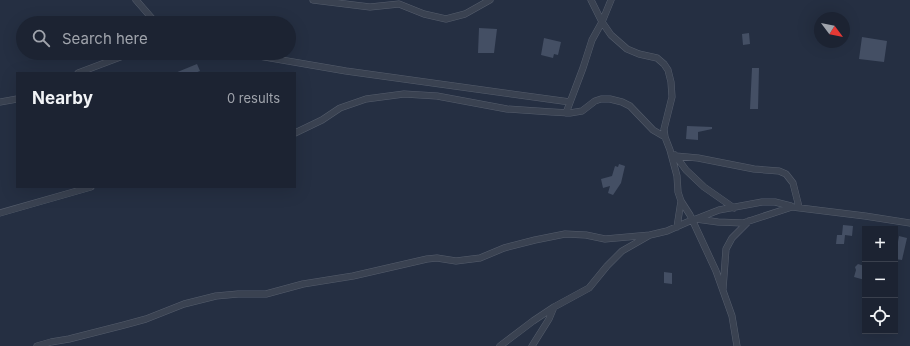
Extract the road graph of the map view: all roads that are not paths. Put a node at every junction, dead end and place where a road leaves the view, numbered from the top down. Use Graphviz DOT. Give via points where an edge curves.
graph roads {
  1 [pos="136,0"];
  2 [pos="313,0"];
  3 [pos="490,0"];
  4 [pos="591,0"];
  5 [pos="611,0"];
  6 [pos="400,2"];
  7 [pos="150,16"];
  8 [pos="602,22"];
  9 [pos="112,60"];
  10 [pos="282,60"];
  11 [pos="81,72"];
  12 [pos="16,99"];
  13 [pos="0,102"];
  14 [pos="570,102"];
  15 [pos="566,113"];
  16 [pos="296,133"];
  17 [pos="664,137"];
  18 [pos="670,150"];
  19 [pos="676,156"];
  20 [pos="88,188"];
  21 [pos="681,201"];
  22 [pos="792,206"];
  23 [pos="799,207"];
  24 [pos="734,208"];
  25 [pos="0,213"];
  26 [pos="694,220"];
  27 [pos="749,221"];
  28 [pos="910,223"];
  29 [pos="677,227"];
  30 [pos="650,235"];
  31 [pos="723,292"];
  32 [pos="554,307"];
  33 [pos="37,346"];
  34 [pos="500,346"];
  35 [pos="532,346"];
  36 [pos="737,346"];
  1 -- 7 [label="street"];
  2 -- 6 [label="street" via="370,7"];
  3 -- 6 [label="street" via="465,14 446,19 424,14"];
  4 -- 8 [label="street"];
  5 -- 8 [label="street"];
  8 -- 14 [label="street" via="592,40"];
  8 -- 17 [label="street" via="611,35 627,49 657,58 668,70 672,97"];
  9 -- 11 [label="street"];
  10 -- 14 [label="street"];
  12 -- 13 [label="street"];
  14 -- 15 [label="street"];
  15 -- 16 [label="street" via="507,109 437,96 404,94 366,99 340,108"];
  15 -- 17 [label="street" via="582,111 594,101 610,99 630,106 653,130"];
  17 -- 18 [label="street"];
  18 -- 19 [label="street"];
  18 -- 21 [label="street"];
  19 -- 23 [label="street" via="754,170 779,171 786,174 793,183"];
  19 -- 24 [label="street" via="704,187"];
  20 -- 25 [label="street"];
  21 -- 26 [label="street"];
  21 -- 29 [label="street"];
  22 -- 23 [label="street"];
  22 -- 24 [label="street" via="762,202"];
  22 -- 27 [label="street"];
  23 -- 28 [label="street"];
  24 -- 26 [label="street" via="718,210"];
  26 -- 27 [label="street" via="725,223"];
  26 -- 29 [label="street"];
  26 -- 31 [label="street"];
  27 -- 31 [label="street" via="732,238 726,249"];
  29 -- 30 [label="street"];
  30 -- 32 [label="street" via="622,251 590,288"];
  30 -- 33 [label="street" via="605,239 565,234 504,248 480,258 456,261 437,258 302,284 266,294 216,296 184,304 146,319"];
  31 -- 36 [label="street" via="732,316"];
  32 -- 34 [label="street"];
  32 -- 35 [label="street"];
}
